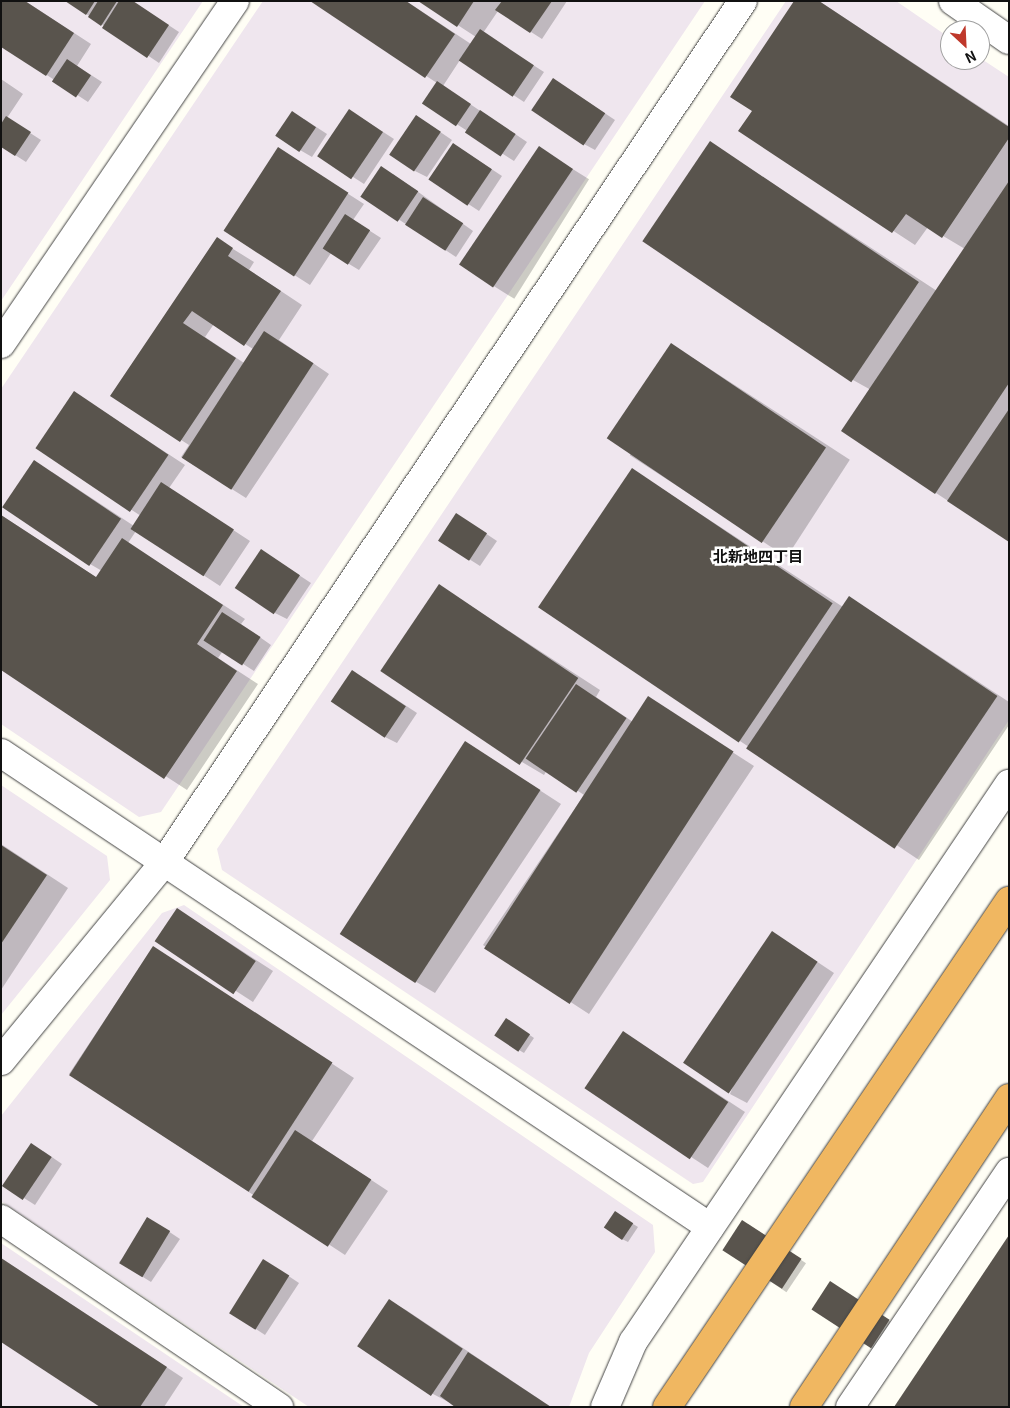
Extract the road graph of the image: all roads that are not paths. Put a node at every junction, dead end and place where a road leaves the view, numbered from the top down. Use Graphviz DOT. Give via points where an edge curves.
graph roads {
  1 [pos="235,1"];
  2 [pos="743,1"];
  3 [pos="953,1"];
  4 [pos="1009,40"];
  5 [pos="1,344"];
  6 [pos="1,752"];
  7 [pos="1009,784"];
  8 [pos="165,860"];
  9 [pos="1009,901"];
  10 [pos="1,1061"];
  11 [pos="1009,1098"];
  12 [pos="1009,1172"];
  13 [pos="1,1219"];
  14 [pos="710,1227"];
  15 [pos="279,1407"];
  16 [pos="606,1407"];
  17 [pos="667,1407"];
  18 [pos="804,1407"];
  19 [pos="850,1407"];
  1 -- 5 [label="street"];
  2 -- 8 [label="street"];
  3 -- 4 [label="street"];
  6 -- 8 [label="street"];
  7 -- 14 [label="street"];
  8 -- 10 [label="street"];
  8 -- 14 [label="street"];
  9 -- 17 [label="highway"];
  11 -- 18 [label="highway"];
  12 -- 19 [label="street"];
  13 -- 15 [label="street"];
  14 -- 16 [label="street" via="633,1342"];
}
